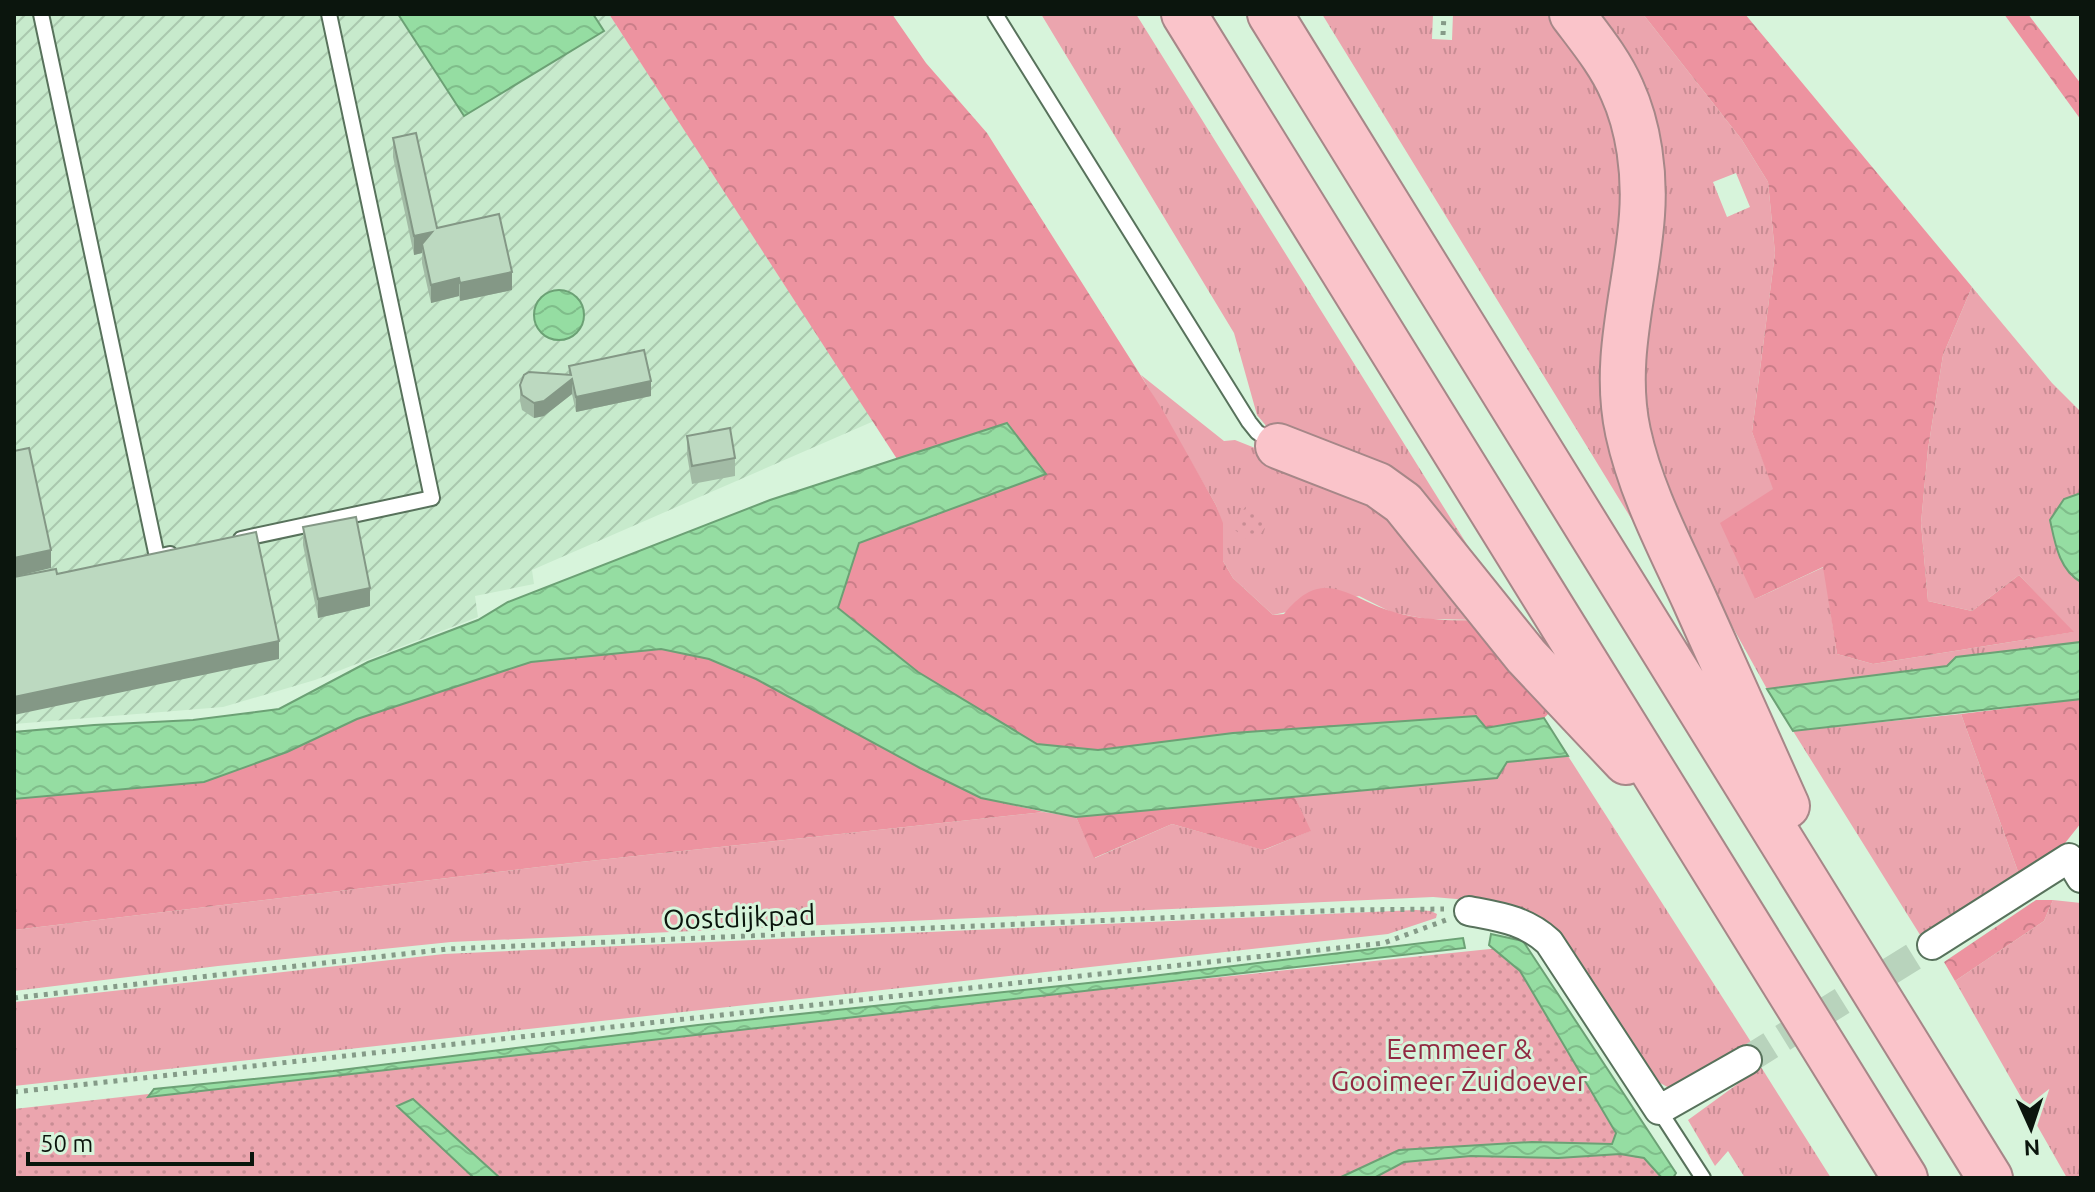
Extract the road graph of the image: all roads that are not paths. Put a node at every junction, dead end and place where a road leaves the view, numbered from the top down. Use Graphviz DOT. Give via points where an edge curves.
graph roads {
  1 [pos="41,14"];
  2 [pos="329,14"];
  3 [pos="995,14"];
  4 [pos="1184,14"];
  5 [pos="1270,14"];
  6 [pos="1572,14"];
  7 [pos="1278,446"];
  8 [pos="219,544"];
  9 [pos="188,550"];
  10 [pos="1688,828"];
  11 [pos="2081,878"];
  12 [pos="1469,911"];
  13 [pos="1932,945"];
  14 [pos="1858,965"];
  15 [pos="1747,1060"];
  16 [pos="1659,1110"];
  17 [pos="1703,1178"];
  18 [pos="1905,1178"];
  19 [pos="1990,1178"];
  1 -- 9 [label="lane" via="150,558"];
  2 -- 8 [label="lane" via="432,498"];
  3 -- 7 [label="lane" via="1249,422"];
  4 -- 10 [label="highway"];
  5 -- 14 [label="highway"];
  6 -- 14 [label="highway" via="1622,90 1639,157 1642,215 1623,362 1633,453 1666,539"];
  7 -- 10 [label="highway" via="1378,485 1403,503 1526,656"];
  10 -- 18 [label="highway"];
  11 -- 13 [label="street" via="2069,858"];
  12 -- 16 [label="street" via="1513,919 1549,942"];
  14 -- 19 [label="highway"];
  15 -- 16 [label="street"];
  16 -- 17 [label="lane"];
}
